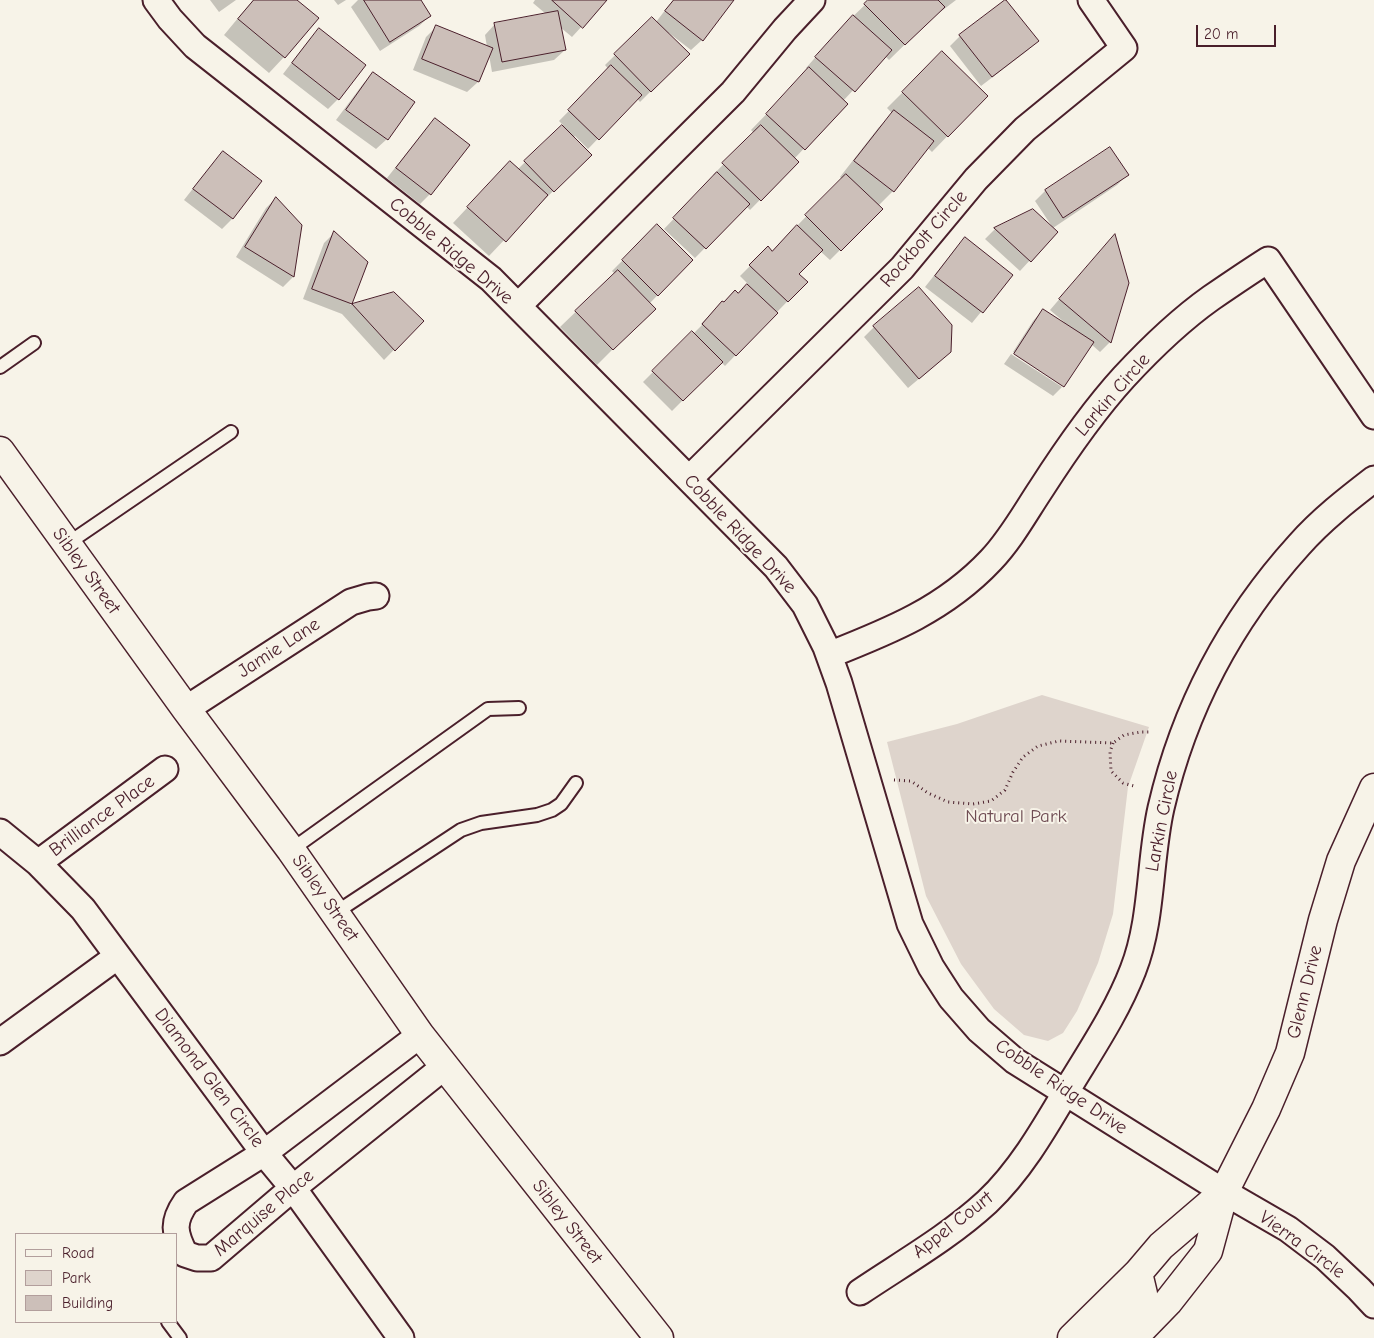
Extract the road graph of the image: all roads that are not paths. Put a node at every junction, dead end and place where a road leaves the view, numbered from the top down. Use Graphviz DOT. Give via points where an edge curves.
graph roads {
  1 [pos="156,0"];
  2 [pos="812,0"];
  3 [pos="1090,0"];
  4 [pos="518,306"];
  5 [pos="34,343"];
  6 [pos="0,367"];
  7 [pos="1374,416"];
  8 [pos="231,432"];
  9 [pos="0,450"];
  10 [pos="689,479"];
  11 [pos="1374,479"];
  12 [pos="67,544"];
  13 [pos="376,596"];
  14 [pos="829,655"];
  15 [pos="519,708"];
  16 [pos="186,709"];
  17 [pos="165,769"];
  18 [pos="576,783"];
  19 [pos="1374,788"];
  20 [pos="0,832"];
  21 [pos="291,850"];
  22 [pos="38,862"];
  23 [pos="335,913"];
  24 [pos="118,956"];
  25 [pos="420,1035"];
  26 [pos="0,1042"];
  27 [pos="444,1067"];
  28 [pos="1065,1093"];
  29 [pos="264,1153"];
  30 [pos="293,1188"];
  31 [pos="1224,1192"];
  32 [pos="176,1233"];
  33 [pos="178,1248"];
  34 [pos="180,1261"];
  35 [pos="1138,1273"];
  36 [pos="860,1292"];
  37 [pos="1374,1305"];
  38 [pos="169,1323"];
  39 [pos="180,1338"];
  40 [pos="401,1338"];
  41 [pos="659,1338"];
  42 [pos="1072,1338"];
  43 [pos="1099,1338"];
  44 [pos="1133,1338"];
  1 -- 4 [label="street, Cobble Ridge Drive" via="195,46 491,279"];
  2 -- 4 [label="street" via="733,92"];
  3 -- 10 [label="street, Rockbolt Circle" via="1124,48 1025,129 976,178 902,268"];
  4 -- 10 [label="street, Cobble Ridge Drive"];
  5 -- 6 [label="lane"];
  7 -- 14 [label="street, Larkin Circle" via="1268,260 1210,299 1157,344 1124,378 1080,431 1018,527 991,560 960,589 925,613"];
  8 -- 12 [label="lane"];
  9 -- 12 [label="street, Sibley Street"];
  10 -- 14 [label="street, Cobble Ridge Drive" via="776,567 805,605"];
  11 -- 28 [label="street, Larkin Circle" via="1300,543 1263,587 1230,634 1203,684 1175,755 1161,810 1145,927 1134,968 1117,1007"];
  12 -- 16 [label="street, Sibley Street"];
  13 -- 16 [label="street, Jamie Lane" via="351,602"];
  14 -- 28 [label="street, Cobble Ridge Drive" via="910,924 931,967 951,998 979,1030 1015,1061"];
  15 -- 21 [label="lane" via="488,709"];
  16 -- 21 [label="street, Sibley Street"];
  17 -- 22 [label="street, Brilliance Place"];
  18 -- 23 [label="lane" via="561,804 552,810 481,823 461,830"];
  19 -- 31 [label="street, Glenn Drive" via="1341,861 1290,1053"];
  20 -- 22 [label="street, Diamond Glen Circle"];
  21 -- 23 [label="street, Sibley Street"];
  22 -- 24 [label="street, Diamond Glen Circle" via="83,909"];
  23 -- 25 [label="street, Sibley Street"];
  24 -- 26 [label="street"];
  24 -- 29 [label="street, Diamond Glen Circle"];
  25 -- 27 [label="street, Sibley Street"];
  25 -- 29 [label="street, Marquise Place"];
  27 -- 30 [label="street, Marquise Place"];
  27 -- 41 [label="street, Sibley Street"];
  28 -- 31 [label="street, Cobble Ridge Drive"];
  28 -- 36 [label="street, Appel Court" via="1027,1154 986,1203"];
  29 -- 30 [label="street, Diamond Glen Circle"];
  29 -- 32 [label="street, Marquise Place" via="186,1202 179,1212"];
  30 -- 34 [label="street, Marquise Place" via="211,1258"];
  30 -- 40 [label="street, Diamond Glen Circle"];
  31 -- 35 [label="street, Glenn Drive" via="1161,1246"];
  31 -- 37 [label="street, Vierra Circle" via="1288,1229 1346,1276"];
  31 -- 44 [label="street, Glenn Drive" via="1208,1251 1168,1302"];
  33 -- 34 [label="street, Marquise Place"];
  35 -- 42 [label="street, Glenn Drive"];
  35 -- 43 [label="street" via="1143,1294"];
  38 -- 39 [label="lane"];
}
